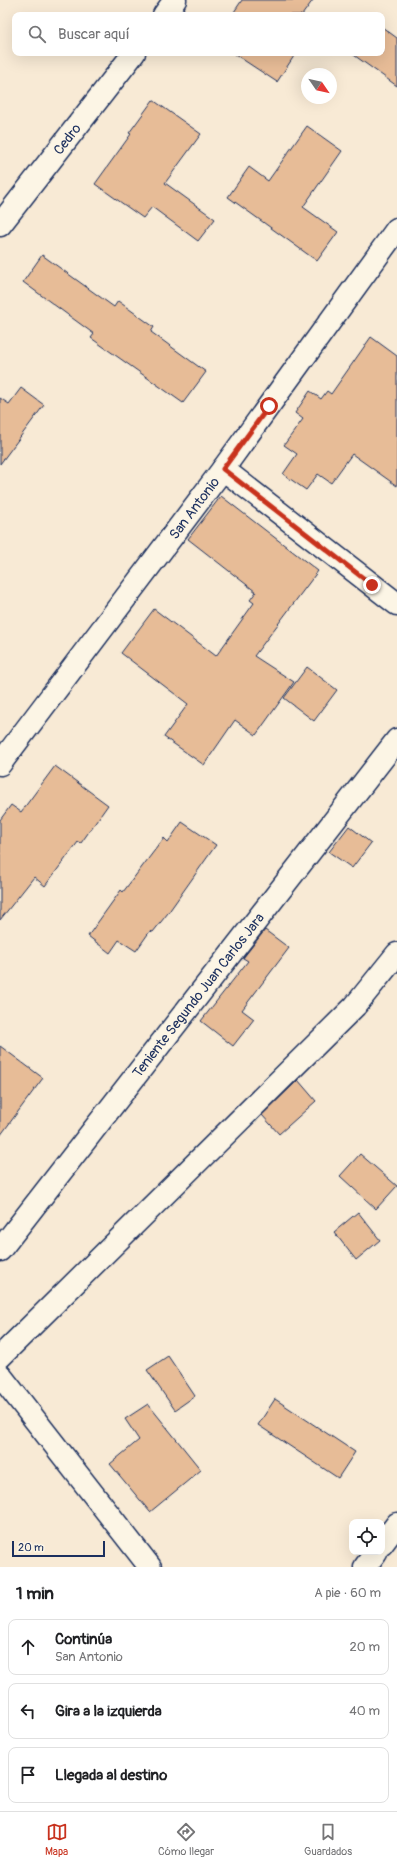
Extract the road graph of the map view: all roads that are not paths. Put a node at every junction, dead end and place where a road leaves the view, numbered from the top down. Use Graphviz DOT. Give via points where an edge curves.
graph roads {
  1 [pos="175,0"];
  2 [pos="166,12"];
  3 [pos="132,56"];
  4 [pos="0,225"];
  5 [pos="397,229"];
  6 [pos="223,469"];
  7 [pos="397,604"];
  8 [pos="397,740"];
  9 [pos="0,764"];
  10 [pos="397,954"];
  11 [pos="0,1250"];
  12 [pos="0,1357"];
  13 [pos="0,1375"];
  14 [pos="397,1524"];
  15 [pos="385,1540"];
  16 [pos="374,1555"];
  17 [pos="150,1567"];
  18 [pos="365,1567"];
  1 -- 2 [label="street"];
  3 -- 4 [label="street, Cedro"];
  5 -- 6 [label="street, San Antonio"];
  6 -- 7 [label="street"];
  6 -- 9 [label="street, San Antonio"];
  8 -- 11 [label="street, Teniente Segundo Juan Carlos Jara"];
  10 -- 12 [label="street" via="355,1006"];
  13 -- 17 [label="street"];
  14 -- 15 [label="street"];
  16 -- 18 [label="street"];
}
